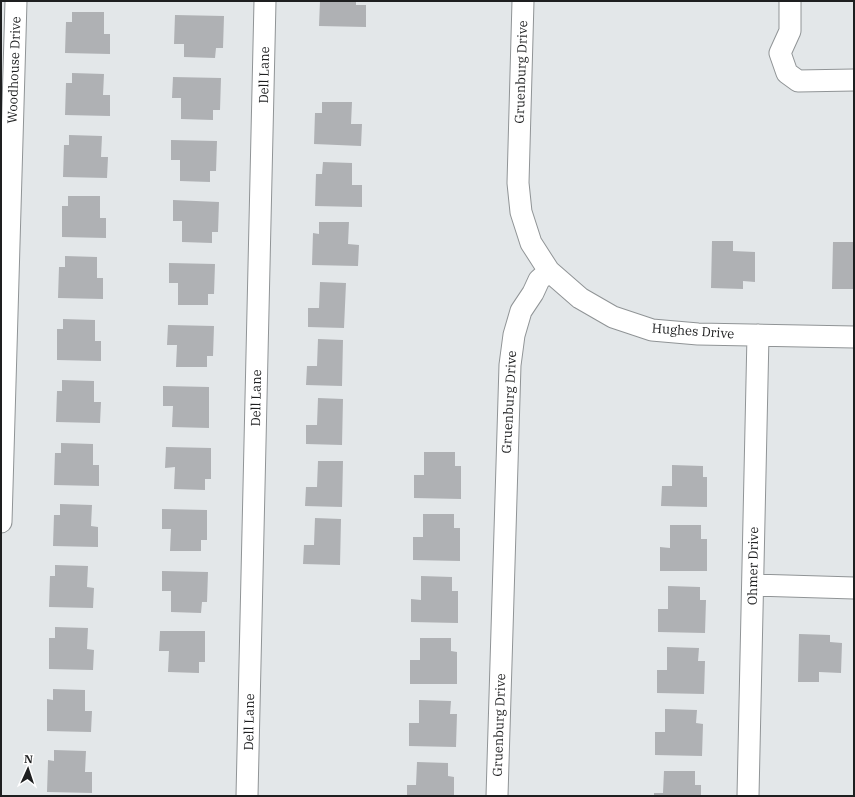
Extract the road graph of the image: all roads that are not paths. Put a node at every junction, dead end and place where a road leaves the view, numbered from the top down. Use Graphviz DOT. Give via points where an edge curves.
graph roads {
  1 [pos="16,1"];
  2 [pos="265,1"];
  3 [pos="523,1"];
  4 [pos="790,1"];
  5 [pos="8,37"];
  6 [pos="854,80"];
  7 [pos="549,271"];
  8 [pos="758,335"];
  9 [pos="854,338"];
  10 [pos="1,522"];
  11 [pos="753,585"];
  12 [pos="854,588"];
  13 [pos="247,796"];
  14 [pos="497,796"];
  15 [pos="748,796"];
  1 -- 5 [label="street, Woodhouse Drive"];
  2 -- 13 [label="street, Dell Lane"];
  3 -- 7 [label="street, Gruenburg Drive" via="518,183 521,212 531,243"];
  4 -- 6 [label="street" via="790,31 780,53 787,73 798,81"];
  5 -- 10 [label="street, Woodhouse Drive"];
  7 -- 8 [label="street, Hughes Drive" via="580,298 613,317 652,330"];
  7 -- 14 [label="street, Gruenburg Drive" via="539,280 521,311 514,335 510,365"];
  8 -- 9 [label="street, Hughes Drive"];
  8 -- 11 [label="street, Ohmer Drive"];
  11 -- 12 [label="street"];
  11 -- 15 [label="street, Ohmer Drive"];
}
